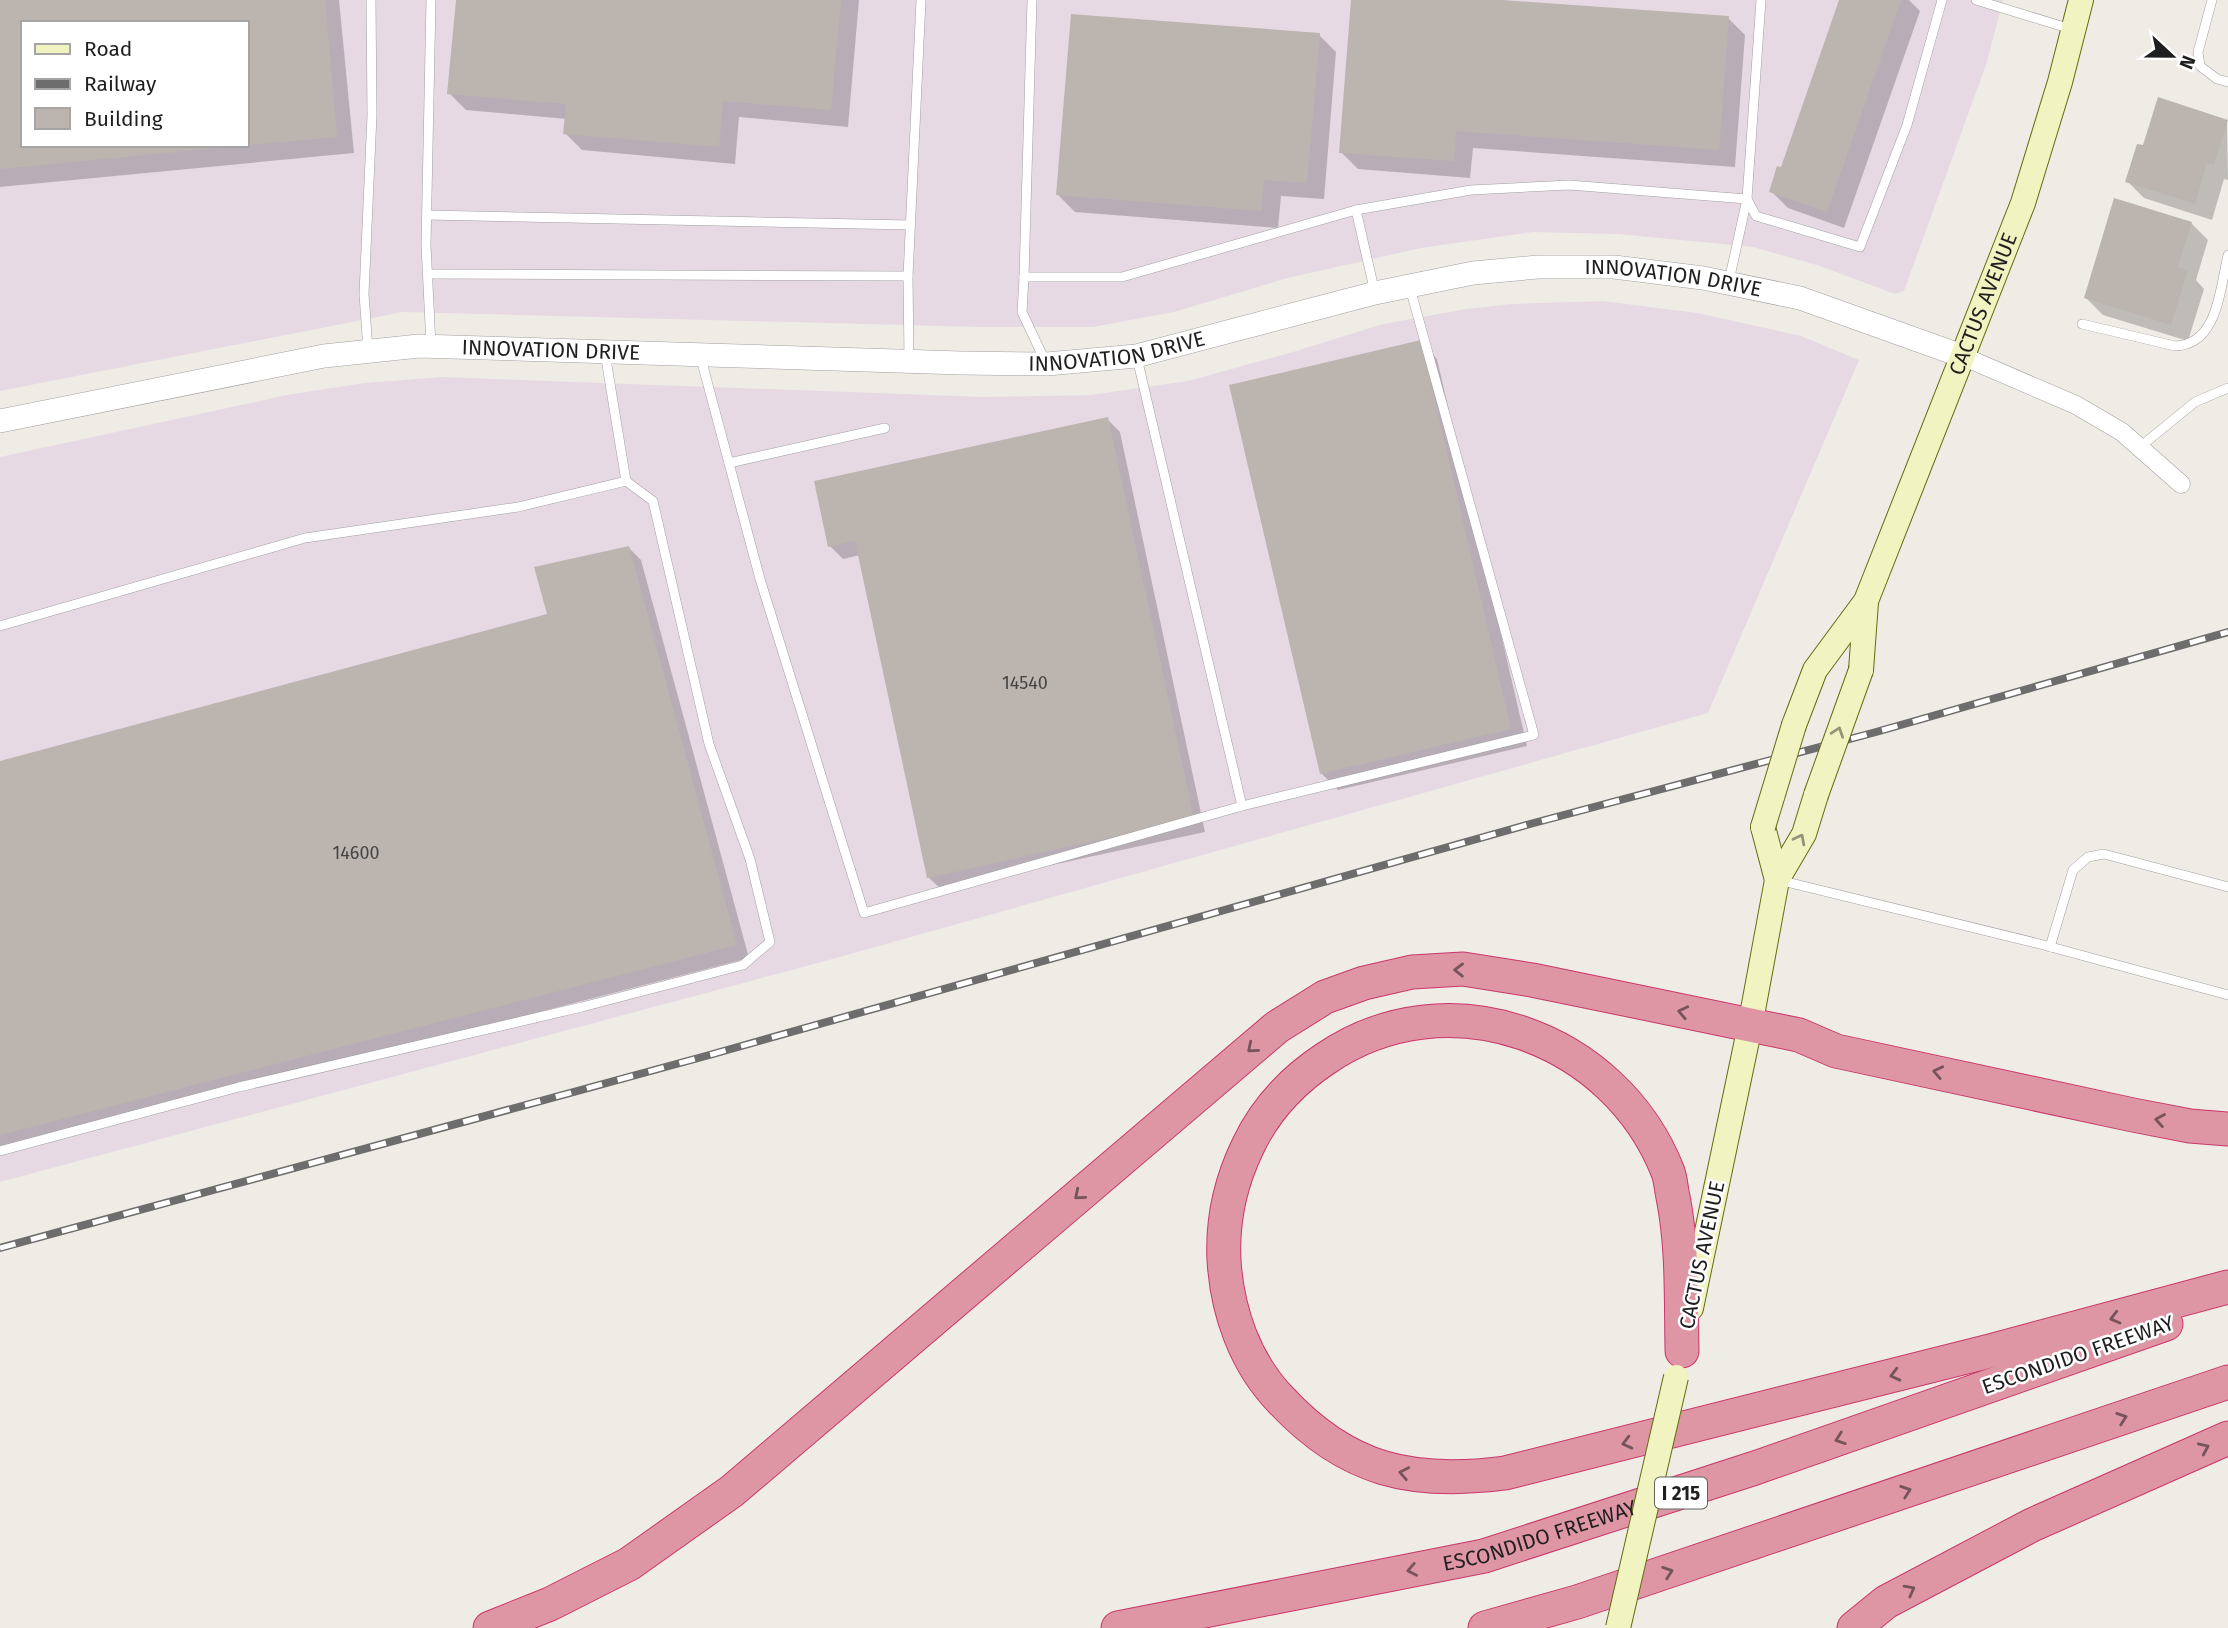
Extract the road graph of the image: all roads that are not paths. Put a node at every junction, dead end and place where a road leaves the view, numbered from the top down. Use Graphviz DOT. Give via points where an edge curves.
graph roads {
  1 [pos="371,0"];
  2 [pos="431,0"];
  3 [pos="921,0"];
  4 [pos="1032,0"];
  5 [pos="1761,0"];
  6 [pos="1942,0"];
  7 [pos="1976,0"];
  8 [pos="2081,0"];
  9 [pos="2212,0"];
  10 [pos="2073,29"];
  11 [pos="2228,82"];
  12 [pos="1747,199"];
  13 [pos="1356,210"];
  14 [pos="427,215"];
  15 [pos="910,225"];
  16 [pos="2228,255"];
  17 [pos="2226,270"];
  18 [pos="429,274"];
  19 [pos="908,276"];
  20 [pos="1024,277"];
  21 [pos="1729,283"];
  22 [pos="1410,286"];
  23 [pos="1375,293"];
  24 [pos="2082,324"];
  25 [pos="431,346"];
  26 [pos="368,351"];
  27 [pos="604,351"];
  28 [pos="700,354"];
  29 [pos="1136,356"];
  30 [pos="1962,356"];
  31 [pos="909,362"];
  32 [pos="1047,364"];
  33 [pos="2228,387"];
  34 [pos="0,421"];
  35 [pos="885,428"];
  36 [pos="2140,447"];
  37 [pos="729,463"];
  38 [pos="626,481"];
  39 [pos="2181,484"];
  40 [pos="1866,601"];
  41 [pos="0,626"];
  42 [pos="1242,806"];
  43 [pos="1777,880"];
  44 [pos="2228,887"];
  45 [pos="2050,947"];
  46 [pos="2228,995"];
  47 [pos="1749,1026"];
  48 [pos="2228,1129"];
  49 [pos="0,1152"];
  50 [pos="2228,1287"];
  51 [pos="2228,1302"];
  52 [pos="1679,1364"];
  53 [pos="2228,1382"];
  54 [pos="2228,1438"];
  55 [pos="1577,1602"];
  56 [pos="490,1628"];
  57 [pos="1118,1628"];
  58 [pos="1485,1628"];
  59 [pos="1544,1628"];
  60 [pos="1619,1628"];
  61 [pos="1854,1628"];
  1 -- 26 [label="lane" via="372,115 364,294"];
  2 -- 14 [label="lane"];
  3 -- 15 [label="lane"];
  4 -- 20 [label="lane"];
  5 -- 12 [label="lane"];
  6 -- 12 [label="lane" via="1907,125 1860,247 1756,216"];
  7 -- 10 [label="lane"];
  8 -- 10 [label="main road, CACTUS AVENUE"];
  9 -- 11 [label="lane" via="2197,52 2200,66"];
  10 -- 30 [label="main road, CACTUS AVENUE" via="2023,203"];
  12 -- 13 [label="lane" via="1569,185 1471,190"];
  12 -- 21 [label="lane"];
  13 -- 20 [label="lane" via="1122,277"];
  13 -- 23 [label="lane"];
  14 -- 15 [label="lane"];
  14 -- 18 [label="lane"];
  15 -- 19 [label="lane"];
  16 -- 17 [label="lane"];
  17 -- 24 [label="lane" via="2204,335 2189,346"];
  18 -- 19 [label="lane"];
  18 -- 25 [label="lane"];
  19 -- 31 [label="lane"];
  20 -- 32 [label="lane" via="1022,312"];
  21 -- 22 [label="street, INNOVATION DRIVE" via="1614,267 1576,267 1473,273"];
  21 -- 30 [label="street, INNOVATION DRIVE" via="1800,298"];
  22 -- 23 [label="street, INNOVATION DRIVE"];
  22 -- 42 [label="lane" via="1534,735"];
  23 -- 29 [label="street, INNOVATION DRIVE"];
  25 -- 26 [label="street, INNOVATION DRIVE"];
  25 -- 27 [label="street, INNOVATION DRIVE"];
  26 -- 34 [label="street, INNOVATION DRIVE"];
  27 -- 28 [label="street, INNOVATION DRIVE"];
  27 -- 38 [label="lane"];
  28 -- 31 [label="street, INNOVATION DRIVE"];
  28 -- 37 [label="lane"];
  29 -- 32 [label="street, INNOVATION DRIVE"];
  29 -- 42 [label="lane"];
  30 -- 36 [label="street, INNOVATION DRIVE" via="2076,405"];
  30 -- 40 [label="main road, CACTUS AVENUE"];
  31 -- 32 [label="street, INNOVATION DRIVE"];
  33 -- 36 [label="lane" via="2195,402"];
  35 -- 37 [label="lane"];
  36 -- 39 [label="street, INNOVATION DRIVE"];
  37 -- 42 [label="lane" via="760,579 864,914"];
  38 -- 41 [label="lane" via="518,507 305,538"];
  38 -- 49 [label="lane" via="653,501 709,744 750,859 770,942 743,965 239,1087"];
  43 -- 40 [label="main road, CACTUS AVENUE, one-way, bridge" via="1804,834 1861,670"];
  40 -- 43 [label="main road, CACTUS AVENUE, bridge" via="1815,670 1786,748 1763,827"];
  43 -- 45 [label="lane"];
  43 -- 47 [label="main road, CACTUS AVENUE"];
  44 -- 45 [label="lane" via="2104,854 2088,857 2073,870"];
  45 -- 46 [label="lane"];
  48 -- 47 [label="highway, one-way" via="2133,1115 1836,1051 1799,1035"];
  47 -- 52 [label="main road, CACTUS AVENUE"];
  47 -- 56 [label="highway, one-way" via="1463,969 1412,972 1325,997 1277,1027 732,1491 629,1564"];
  50 -- 52 [label="highway, one-way" via="1505,1473 1467,1478 1396,1473 1331,1444 1300,1420 1255,1367 1232,1312 1225,1282 1225,1220 1240,1163 1261,1120 1285,1091 1340,1048 1412,1023 1485,1023 1514,1029 1559,1048 1621,1096 1640,1120 1668,1174 1679,1246"];
  51 -- 57 [label="highway, ESCONDIDO FREEWAY / I 215, one-way" via="1755,1468 1484,1556"];
  52 -- 60 [label="main road, CACTUS AVENUE, bridge"];
  55 -- 53 [label="highway, one-way"];
  61 -- 54 [label="highway, one-way" via="1886,1602 2032,1525"];
  55 -- 58 [label="highway"];
  55 -- 59 [label="highway"];
}
